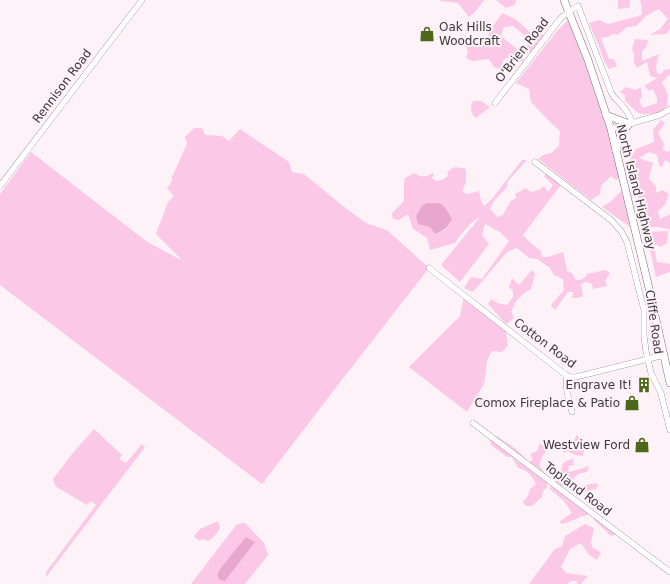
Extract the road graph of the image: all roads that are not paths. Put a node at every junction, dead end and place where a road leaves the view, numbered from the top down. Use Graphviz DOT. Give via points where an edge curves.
graph roads {
  1 [pos="142,0"];
  2 [pos="564,0"];
  3 [pos="569,11"];
  4 [pos="495,103"];
  5 [pos="670,109"];
  6 [pos="606,115"];
  7 [pos="630,123"];
  8 [pos="611,129"];
  9 [pos="616,150"];
  10 [pos="535,162"];
  11 [pos="0,186"];
  12 [pos="429,268"];
  13 [pos="664,355"];
  14 [pos="648,359"];
  15 [pos="566,375"];
  16 [pos="670,383"];
  17 [pos="572,412"];
  18 [pos="473,423"];
  19 [pos="670,430"];
  20 [pos="670,572"];
  1 -- 11 [label="street, Rennison Road"];
  2 -- 3 [label="main road, North Island Highway"];
  3 -- 4 [label="street, O'Brien Road"];
  3 -- 6 [label="main road, North Island Highway"];
  3 -- 7 [label="street" via="578,6 611,92 628,112"];
  5 -- 7 [label="street" via="660,116"];
  6 -- 7 [label="main road"];
  6 -- 8 [label="main road, North Island Highway"];
  7 -- 8 [label="street"];
  7 -- 9 [label="main road" via="622,132"];
  8 -- 9 [label="main road, North Island Highway"];
  9 -- 13 [label="main road, North Island Highway"];
  10 -- 14 [label="street, Cliffe Road" via="611,220 627,242 644,310 644,336"];
  12 -- 15 [label="street, Cotton Road"];
  13 -- 14 [label="street, Cotton Road"];
  13 -- 16 [label="main road, North Island Highway"];
  14 -- 15 [label="street, Cotton Road" via="576,377"];
  14 -- 19 [label="street, Cliffe Road" via="651,373 661,393"];
  15 -- 17 [label="street"];
  18 -- 20 [label="street, Topland Road"];
}
